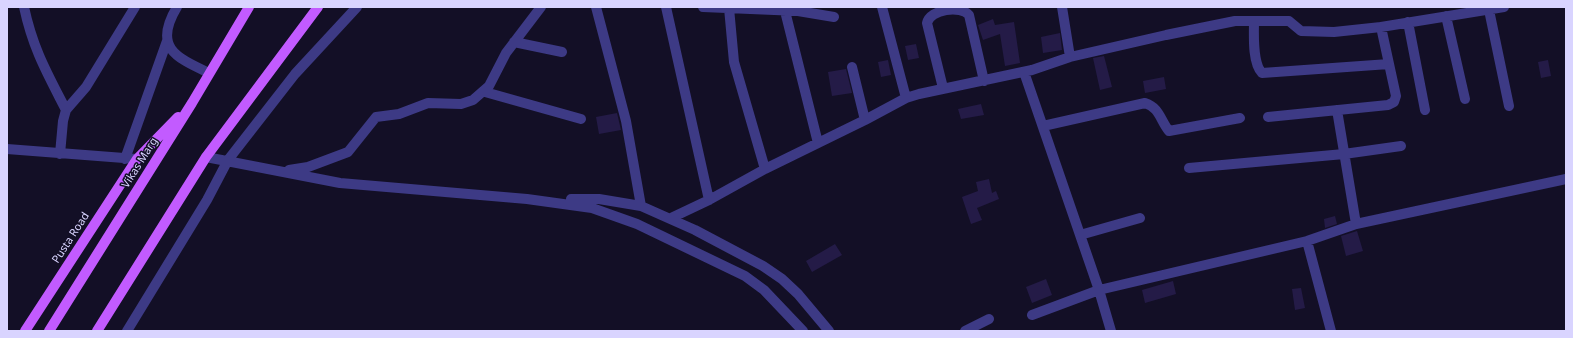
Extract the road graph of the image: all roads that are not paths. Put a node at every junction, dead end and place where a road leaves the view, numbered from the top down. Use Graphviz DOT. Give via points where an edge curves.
graph roads {
  1 [pos="24,7"];
  2 [pos="135,7"];
  3 [pos="177,7"];
  4 [pos="318,7"];
  5 [pos="357,7"];
  6 [pos="541,7"];
  7 [pos="596,7"];
  8 [pos="666,7"];
  9 [pos="703,7"];
  10 [pos="882,7"];
  11 [pos="1062,7"];
  12 [pos="1504,7"];
  13 [pos="729,8"];
  14 [pos="247,9"];
  15 [pos="784,9"];
  16 [pos="1489,10"];
  17 [pos="834,16"];
  18 [pos="1446,16"];
  19 [pos="1254,21"];
  20 [pos="1408,22"];
  21 [pos="1381,27"];
  22 [pos="167,41"];
  23 [pos="514,42"];
  24 [pos="562,52"];
  25 [pos="1070,57"];
  26 [pos="1389,64"];
  27 [pos="852,67"];
  28 [pos="1024,72"];
  29 [pos="209,73"];
  30 [pos="984,81"];
  31 [pos="943,88"];
  32 [pos="485,92"];
  33 [pos="906,98"];
  34 [pos="1465,99"];
  35 [pos="192,103"];
  36 [pos="1509,106"];
  37 [pos="66,110"];
  38 [pos="1337,110"];
  39 [pos="1425,110"];
  40 [pos="1268,117"];
  41 [pos="1240,118"];
  42 [pos="581,120"];
  43 [pos="865,120"];
  44 [pos="1043,126"];
  45 [pos="818,143"];
  46 [pos="1401,146"];
  47 [pos="7,149"];
  48 [pos="60,154"];
  49 [pos="1344,154"];
  50 [pos="206,157"];
  51 [pos="125,159"];
  52 [pos="137,159"];
  53 [pos="228,160"];
  54 [pos="1189,168"];
  55 [pos="765,169"];
  56 [pos="285,171"];
  57 [pos="1566,179"];
  58 [pos="528,199"];
  59 [pos="709,200"];
  60 [pos="641,206"];
  61 [pos="671,218"];
  62 [pos="1140,218"];
  63 [pos="1356,224"];
  64 [pos="1080,235"];
  65 [pos="1307,241"];
  66 [pos="1099,290"];
  67 [pos="1032,315"];
  68 [pos="989,318"];
  69 [pos="25,331"];
  70 [pos="49,331"];
  71 [pos="97,331"];
  72 [pos="126,331"];
  73 [pos="803,331"];
  74 [pos="829,331"];
  75 [pos="965,331"];
  76 [pos="1111,331"];
  77 [pos="1330,331"];
  1 -- 37 [label="street" via="40,60"];
  2 -- 37 [label="street" via="86,87"];
  3 -- 22 [label="street" via="168,27"];
  4 -- 50 [label="main road"];
  5 -- 53 [label="street" via="295,74"];
  6 -- 23 [label="street"];
  7 -- 60 [label="street" via="626,121"];
  8 -- 59 [label="street"];
  9 -- 13 [label="street"];
  10 -- 33 [label="street"];
  11 -- 25 [label="street"];
  12 -- 16 [label="street"];
  13 -- 15 [label="street"];
  13 -- 55 [label="street" via="734,62"];
  14 -- 29 [label="main road, Vikas Marg"];
  15 -- 17 [label="street"];
  15 -- 45 [label="street"];
  16 -- 18 [label="street"];
  16 -- 36 [label="street"];
  18 -- 20 [label="street"];
  18 -- 34 [label="street"];
  19 -- 21 [label="street" via="1289,21 1301,31 1319,32"];
  19 -- 25 [label="street" via="1235,21"];
  19 -- 26 [label="street" via="1255,48 1258,67 1262,73"];
  20 -- 21 [label="street"];
  20 -- 39 [label="street"];
  21 -- 26 [label="street"];
  22 -- 29 [label="street" via="172,51 182,60"];
  22 -- 51 [label="street"];
  23 -- 24 [label="street"];
  23 -- 32 [label="street"];
  25 -- 28 [label="street"];
  26 -- 38 [label="street" via="1396,96 1394,102 1388,105"];
  27 -- 43 [label="street"];
  28 -- 30 [label="street"];
  28 -- 44 [label="street"];
  29 -- 35 [label="main road, Vikas Marg"];
  30 -- 31 [label="street"];
  30 -- 31 [label="street" via="969,15 960,9 932,13 927,23"];
  31 -- 33 [label="street"];
  32 -- 42 [label="street"];
  32 -- 56 [label="street" via="468,103 428,104 399,114 376,117 348,152 308,167"];
  33 -- 43 [label="street"];
  35 -- 52 [label="main road, Pusta Road"];
  35 -- 70 [label="main road, Vikas Marg"];
  37 -- 48 [label="street" via="62,121"];
  38 -- 40 [label="street"];
  38 -- 49 [label="street"];
  41 -- 44 [label="street" via="1169,131 1163,124 1159,112 1145,103"];
  43 -- 45 [label="street"];
  44 -- 64 [label="street"];
  45 -- 55 [label="street"];
  46 -- 49 [label="street"];
  47 -- 48 [label="street"];
  48 -- 51 [label="street"];
  49 -- 54 [label="street"];
  49 -- 63 [label="street"];
  50 -- 53 [label="street"];
  50 -- 71 [label="main road"];
  51 -- 52 [label="street"];
  52 -- 69 [label="main road, Pusta Road"];
  53 -- 56 [label="street"];
  53 -- 72 [label="street"];
  55 -- 59 [label="street"];
  56 -- 58 [label="street" via="340,182"];
  57 -- 63 [label="street"];
  58 -- 60 [label="street" via="599,199"];
  58 -- 73 [label="street" via="592,208 637,224 725,266 764,290"];
  59 -- 61 [label="street"];
  60 -- 61 [label="street"];
  61 -- 74 [label="street" via="756,262 782,279"];
  62 -- 64 [label="street"];
  63 -- 65 [label="street"];
  64 -- 66 [label="street"];
  65 -- 66 [label="street"];
  65 -- 77 [label="street"];
  66 -- 67 [label="street"];
  66 -- 76 [label="street"];
  68 -- 75 [label="street"];
}
